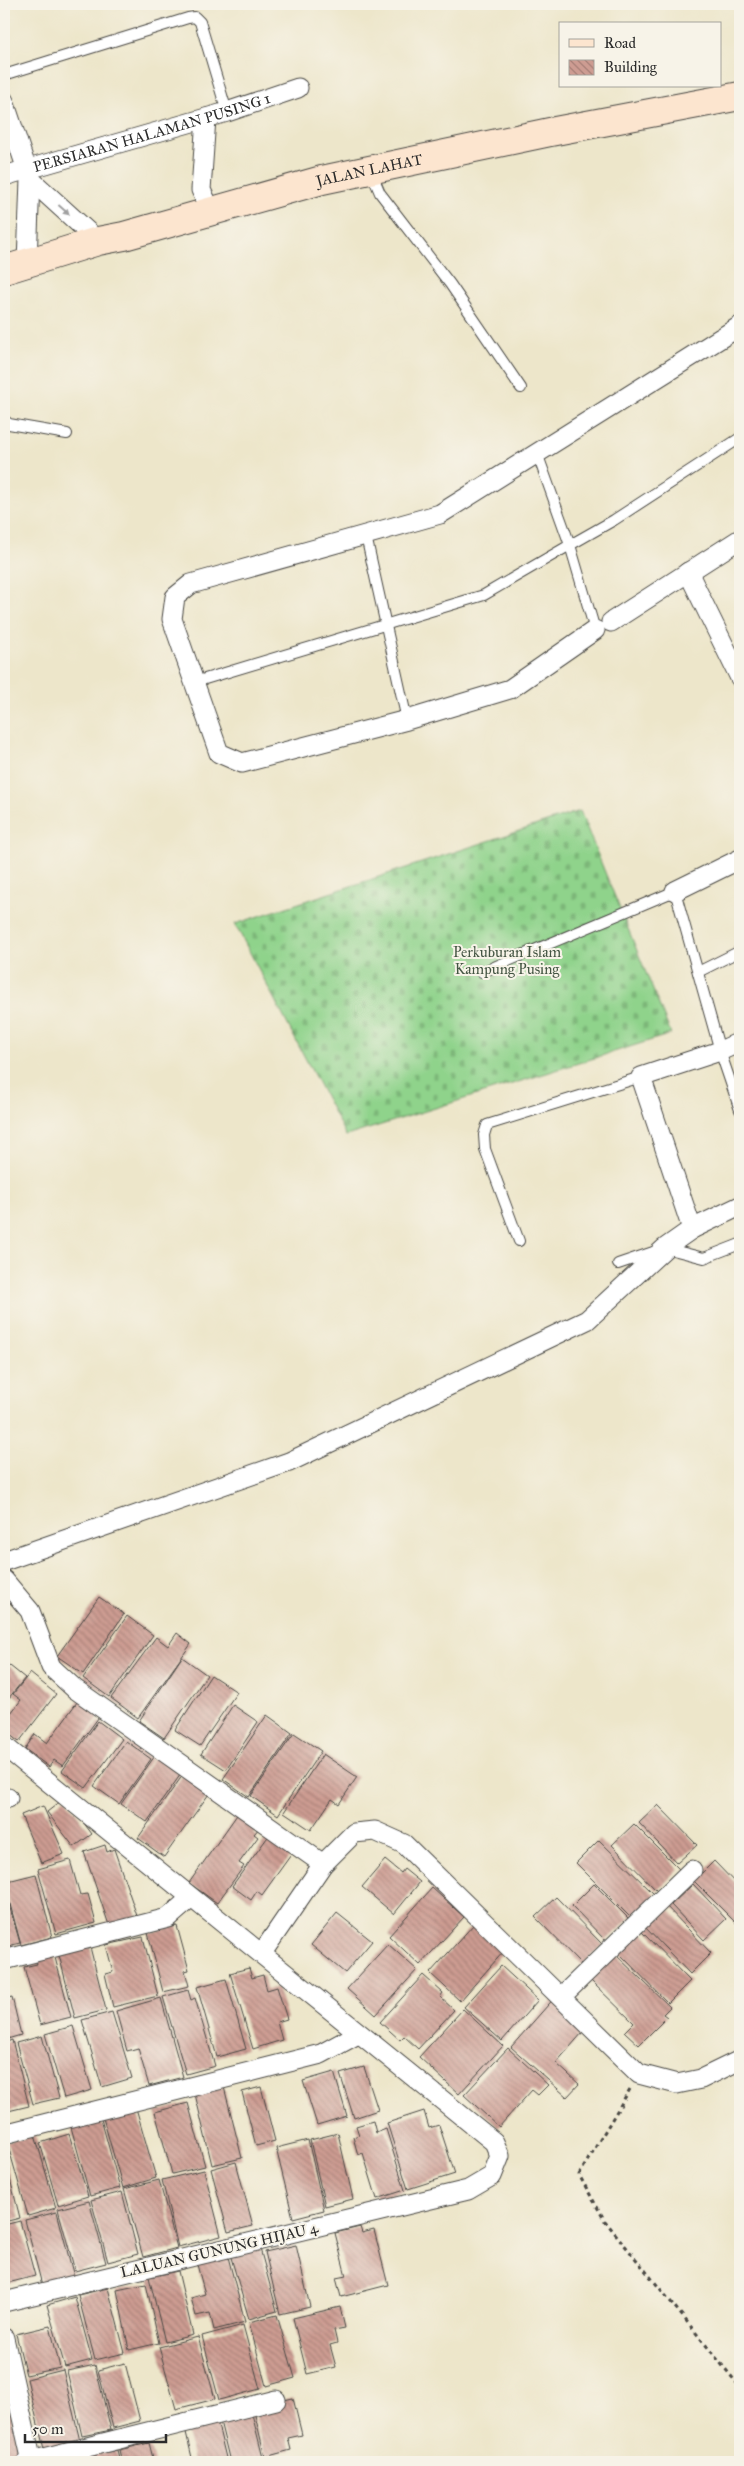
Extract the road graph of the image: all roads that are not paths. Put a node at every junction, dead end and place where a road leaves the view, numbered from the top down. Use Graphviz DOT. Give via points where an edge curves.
graph roads {
  1 [pos="4,75"];
  2 [pos="298,88"];
  3 [pos="740,96"];
  4 [pos="4,101"];
  5 [pos="227,112"];
  6 [pos="206,118"];
  7 [pos="371,170"];
  8 [pos="29,174"];
  9 [pos="4,176"];
  10 [pos="211,211"];
  11 [pos="98,241"];
  12 [pos="15,266"];
  13 [pos="740,326"];
  14 [pos="521,388"];
  15 [pos="4,420"];
  16 [pos="67,434"];
  17 [pos="740,438"];
  18 [pos="537,453"];
  19 [pos="366,536"];
  20 [pos="740,539"];
  21 [pos="570,545"];
  22 [pos="688,572"];
  23 [pos="384,624"];
  24 [pos="603,626"];
  25 [pos="740,678"];
  26 [pos="194,682"];
  27 [pos="407,720"];
  28 [pos="740,859"];
  29 [pos="675,891"];
  30 [pos="740,951"];
  31 [pos="482,972"];
  32 [pos="698,972"];
  33 [pos="740,1042"];
  34 [pos="720,1051"];
  35 [pos="641,1077"];
  36 [pos="740,1110"];
  37 [pos="740,1206"];
  38 [pos="692,1228"];
  39 [pos="519,1241"];
  40 [pos="740,1244"];
  41 [pos="666,1248"];
  42 [pos="618,1264"];
  43 [pos="7,1553"];
  44 [pos="4,1580"];
  45 [pos="4,1746"];
  46 [pos="323,1864"];
  47 [pos="692,1870"];
  48 [pos="191,1898"];
  49 [pos="262,1953"];
  50 [pos="4,1960"];
  51 [pos="562,1996"];
  52 [pos="358,2034"];
  53 [pos="740,2060"];
  54 [pos="4,2134"];
  55 [pos="4,2302"];
  56 [pos="4,2338"];
  57 [pos="276,2400"];
  58 [pos="30,2462"];
  1 -- 5 [label="lane" via="195,18 200,22"];
  2 -- 5 [label="street, PERSIARAN HALAMAN PUSING 1"];
  3 -- 7 [label="main road, JALAN LAHAT"];
  4 -- 8 [label="street"];
  5 -- 6 [label="street, PERSIARAN HALAMAN PUSING 1"];
  6 -- 8 [label="street, PERSIARAN HALAMAN PUSING 1"];
  6 -- 10 [label="street" via="201,190"];
  7 -- 10 [label="main road, JALAN LAHAT"];
  7 -- 14 [label="lane" via="380,193 450,284"];
  8 -- 9 [label="street, PERSIARAN HALAMAN PUSING 1"];
  8 -- 11 [label="street, one-way"];
  8 -- 12 [label="street"];
  10 -- 11 [label="main road, JALAN LAHAT"];
  11 -- 12 [label="main road, JALAN LAHAT"];
  13 -- 18 [label="street"];
  15 -- 16 [label="lane" via="9,424"];
  17 -- 21 [label="lane"];
  18 -- 19 [label="street" via="440,514"];
  18 -- 21 [label="lane"];
  19 -- 23 [label="lane"];
  19 -- 26 [label="street" via="191,584 175,597 172,618"];
  20 -- 22 [label="street"];
  21 -- 23 [label="lane" via="484,595"];
  21 -- 24 [label="lane"];
  22 -- 24 [label="street"];
  22 -- 25 [label="street"];
  23 -- 26 [label="lane"];
  23 -- 27 [label="lane"];
  24 -- 27 [label="street" via="510,690"];
  26 -- 27 [label="street" via="219,753 242,762"];
  28 -- 29 [label="street"];
  29 -- 31 [label="lane"];
  29 -- 32 [label="lane"];
  30 -- 32 [label="lane"];
  32 -- 34 [label="lane"];
  33 -- 34 [label="street"];
  34 -- 35 [label="street"];
  34 -- 36 [label="lane"];
  35 -- 38 [label="street"];
  35 -- 39 [label="lane" via="487,1125 485,1149"];
  37 -- 38 [label="street"];
  38 -- 41 [label="street"];
  40 -- 41 [label="lane" via="704,1258"];
  41 -- 42 [label="lane"];
  41 -- 43 [label="street" via="588,1320 298,1458"];
  44 -- 46 [label="street" via="30,1611 51,1667 75,1689"];
  45 -- 48 [label="street, LALUAN GUNUNG HIJAU 4"];
  46 -- 49 [label="street"];
  46 -- 51 [label="street" via="354,1833 375,1831 404,1844"];
  47 -- 51 [label="street"];
  48 -- 49 [label="street, LALUAN GUNUNG HIJAU 4"];
  48 -- 50 [label="street" via="168,1918"];
  49 -- 52 [label="street, LALUAN GUNUNG HIJAU 4"];
  51 -- 53 [label="street" via="639,2074 677,2084 701,2079"];
  52 -- 54 [label="street" via="321,2054"];
  52 -- 55 [label="street, LALUAN GUNUNG HIJAU 4" via="494,2142 500,2156 492,2176 468,2190 434,2199"];
  56 -- 58 [label="street"];
  57 -- 58 [label="street"];
}
